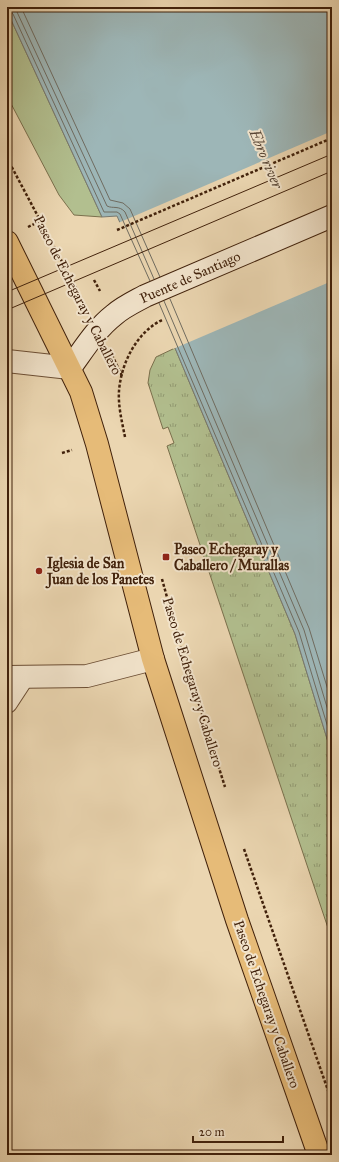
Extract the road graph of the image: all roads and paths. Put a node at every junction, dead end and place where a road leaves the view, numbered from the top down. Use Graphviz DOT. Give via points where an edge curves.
graph roads {
  1 [pos="332,138"];
  2 [pos="7,158"];
  3 [pos="332,216"];
  4 [pos="117,230"];
  5 [pos="7,242"];
  6 [pos="13,268"];
  7 [pos="94,280"];
  8 [pos="100,292"];
  9 [pos="157,323"];
  10 [pos="98,330"];
  11 [pos="7,361"];
  12 [pos="70,368"];
  13 [pos="122,376"];
  14 [pos="127,444"];
  15 [pos="161,573"];
  16 [pos="153,659"];
  17 [pos="16,677"];
  18 [pos="7,703"];
  19 [pos="226,790"];
  20 [pos="242,842"];
  21 [pos="332,1102"];
  22 [pos="319,1155"];
  1 -- 4 [label="path"];
  2 -- 10 [label="path, Paseo de Echegaray y Caballero"];
  3 -- 10 [label="main road, Puente de Santiago" via="145,296 119,311"];
  5 -- 6 [label="main road, Paseo de Echegaray y Caballero"];
  6 -- 12 [label="main road, Paseo de Echegaray y Caballero"];
  7 -- 8 [label="path, Paseo de Echegaray y Caballero"];
  9 -- 13 [label="path, Puente de Santiago" via="145,332 132,348"];
  10 -- 12 [label="main road, Puente de Santiago"];
  10 -- 13 [label="path, Paseo de Echegaray y Caballero"];
  11 -- 12 [label="main road"];
  12 -- 16 [label="main road, Paseo de Echegaray y Caballero" via="82,392 97,444"];
  13 -- 14 [label="path, Paseo de Echegaray y Caballero" via="119,404"];
  15 -- 19 [label="path, Paseo de Echegaray y Caballero" via="179,641"];
  16 -- 17 [label="main road" via="95,675"];
  16 -- 22 [label="main road, Paseo de Echegaray y Caballero" via="237,920"];
  17 -- 18 [label="street"];
  20 -- 21 [label="path, Paseo de Echegaray y Caballero"];
}
